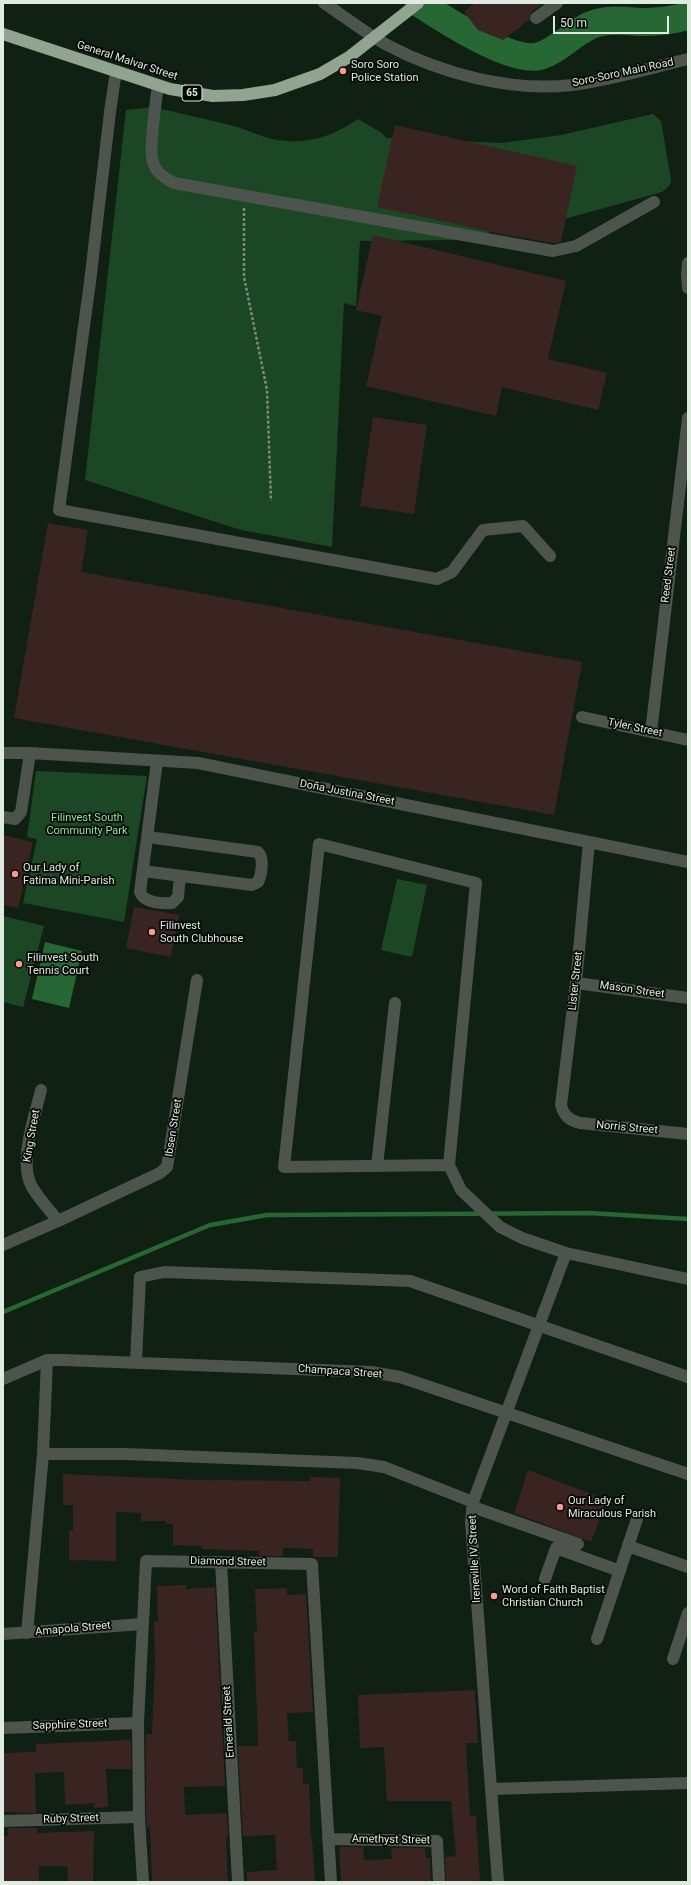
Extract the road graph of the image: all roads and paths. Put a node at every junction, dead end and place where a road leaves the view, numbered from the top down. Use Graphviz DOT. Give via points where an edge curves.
graph roads {
  1 [pos="324,3"];
  2 [pos="418,3"];
  3 [pos="557,3"];
  4 [pos="536,18"];
  5 [pos="3,34"];
  6 [pos="375,38"];
  7 [pos="688,59"];
  8 [pos="116,71"];
  9 [pos="158,86"];
  10 [pos="244,196"];
  11 [pos="654,202"];
  12 [pos="688,265"];
  13 [pos="688,288"];
  14 [pos="688,418"];
  15 [pos="272,501"];
  16 [pos="550,556"];
  17 [pos="582,717"];
  18 [pos="651,732"];
  19 [pos="688,740"];
  20 [pos="3,753"];
  21 [pos="30,753"];
  22 [pos="157,761"];
  23 [pos="3,817"];
  24 [pos="148,837"];
  25 [pos="589,842"];
  26 [pos="688,862"];
  27 [pos="143,871"];
  28 [pos="180,876"];
  29 [pos="197,980"];
  30 [pos="576,983"];
  31 [pos="688,998"];
  32 [pos="395,1003"];
  33 [pos="42,1090"];
  34 [pos="567,1117"];
  35 [pos="688,1134"];
  36 [pos="449,1165"];
  37 [pos="377,1166"];
  38 [pos="58,1221"];
  39 [pos="3,1245"];
  40 [pos="566,1253"];
  41 [pos="688,1279"];
  42 [pos="540,1325"];
  43 [pos="47,1360"];
  44 [pos="136,1362"];
  45 [pos="688,1376"];
  46 [pos="3,1379"];
  47 [pos="507,1413"];
  48 [pos="43,1454"];
  49 [pos="688,1474"];
  50 [pos="473,1504"];
  51 [pos="637,1520"];
  52 [pos="578,1544"];
  53 [pos="628,1546"];
  54 [pos="221,1562"];
  55 [pos="688,1567"];
  56 [pos="620,1571"];
  57 [pos="545,1579"];
  58 [pos="688,1613"];
  59 [pos="142,1624"];
  60 [pos="27,1633"];
  61 [pos="3,1634"];
  62 [pos="597,1639"];
  63 [pos="679,1653"];
  64 [pos="138,1723"];
  65 [pos="3,1728"];
  66 [pos="688,1783"];
  67 [pos="491,1789"];
  68 [pos="139,1816"];
  69 [pos="3,1821"];
  70 [pos="328,1839"];
  71 [pos="143,1882"];
  72 [pos="238,1882"];
  73 [pos="331,1882"];
  74 [pos="439,1882"];
  75 [pos="498,1882"];
  1 -- 6 [label="street, Soro-Soro Main Road"];
  2 -- 6 [label="highway, 65"];
  3 -- 4 [label="street"];
  5 -- 8 [label="highway, General Malvar Street / 65"];
  6 -- 7 [label="street, Soro-Soro Main Road" via="408,54 456,71 498,82 529,86 593,82"];
  6 -- 9 [label="highway, General Malvar Street / 65" via="320,74 275,90 220,96"];
  8 -- 9 [label="highway, General Malvar Street / 65"];
  8 -- 16 [label="street" via="59,510 437,579 452,572 483,530 523,526"];
  9 -- 10 [label="street" via="152,161 159,174 174,183"];
  10 -- 11 [label="street" via="553,250 576,246"];
  10 -- 15 [label="path" via="244,277 267,390"];
  12 -- 13 [label="street"];
  14 -- 18 [label="street, Reed Street"];
  17 -- 18 [label="street, Tyler Street"];
  18 -- 19 [label="street, Tyler Street"];
  20 -- 21 [label="street, Doña Justina Street"];
  21 -- 22 [label="street, Doña Justina Street"];
  21 -- 23 [label="street" via="19,817"];
  22 -- 24 [label="street"];
  22 -- 25 [label="street, Doña Justina Street" via="198,763"];
  24 -- 27 [label="street"];
  24 -- 28 [label="street" via="254,851 262,858 260,879 255,884"];
  25 -- 26 [label="street, Doña Justina Street"];
  25 -- 30 [label="street, Lister Street"];
  27 -- 28 [label="street"];
  27 -- 28 [label="street" via="140,892 148,901 175,901 178,897"];
  29 -- 38 [label="street, Ibsen Street" via="167,1166 160,1173"];
  30 -- 31 [label="street, Mason Street"];
  30 -- 34 [label="street, Lister Street" via="561,1105"];
  32 -- 37 [label="street"];
  33 -- 38 [label="street, King Street" via="27,1150 26,1169 31,1186"];
  34 -- 35 [label="street, Norris Street" via="580,1123"];
  36 -- 37 [label="street"];
  36 -- 37 [label="street" via="476,884 319,844 284,1167"];
  36 -- 40 [label="street" via="461,1190 500,1227 522,1238"];
  38 -- 39 [label="street, Ibsen Street"];
  40 -- 41 [label="street"];
  40 -- 42 [label="street, Ireneville IV Street"];
  42 -- 44 [label="street" via="410,1281 164,1272 140,1277"];
  42 -- 45 [label="street"];
  42 -- 47 [label="street, Ireneville IV Street"];
  43 -- 44 [label="street, Champaca Street"];
  43 -- 46 [label="street, Champaca Street"];
  43 -- 48 [label="street"];
  44 -- 47 [label="street, Champaca Street" via="371,1372 400,1377"];
  47 -- 49 [label="street, Champaca Street"];
  47 -- 50 [label="street, Ireneville IV Street"];
  48 -- 50 [label="street" via="125,1454 357,1463 384,1467"];
  48 -- 60 [label="street"];
  50 -- 52 [label="street"];
  50 -- 67 [label="street, Ireneville IV Street" via="471,1522"];
  51 -- 53 [label="street"];
  53 -- 55 [label="street"];
  53 -- 56 [label="street"];
  54 -- 59 [label="street, Diamond Street" via="146,1561"];
  54 -- 70 [label="street, Diamond Street" via="312,1564"];
  54 -- 72 [label="street, Emerald Street"];
  56 -- 57 [label="street" via="556,1548"];
  56 -- 62 [label="street"];
  58 -- 63 [label="street"];
  59 -- 60 [label="street, Amapola Street"];
  59 -- 64 [label="street, Diamond Street"];
  60 -- 61 [label="street, Amapola Street"];
  64 -- 65 [label="street, Sapphire Street"];
  64 -- 68 [label="street, Diamond Street"];
  66 -- 67 [label="street"];
  67 -- 75 [label="street, Ireneville IV Street"];
  68 -- 69 [label="street, Ruby Street"];
  68 -- 71 [label="street, Diamond Street"];
  70 -- 73 [label="street, Diamond Street"];
  70 -- 74 [label="street, Amethyst Street" via="437,1841"];
}
